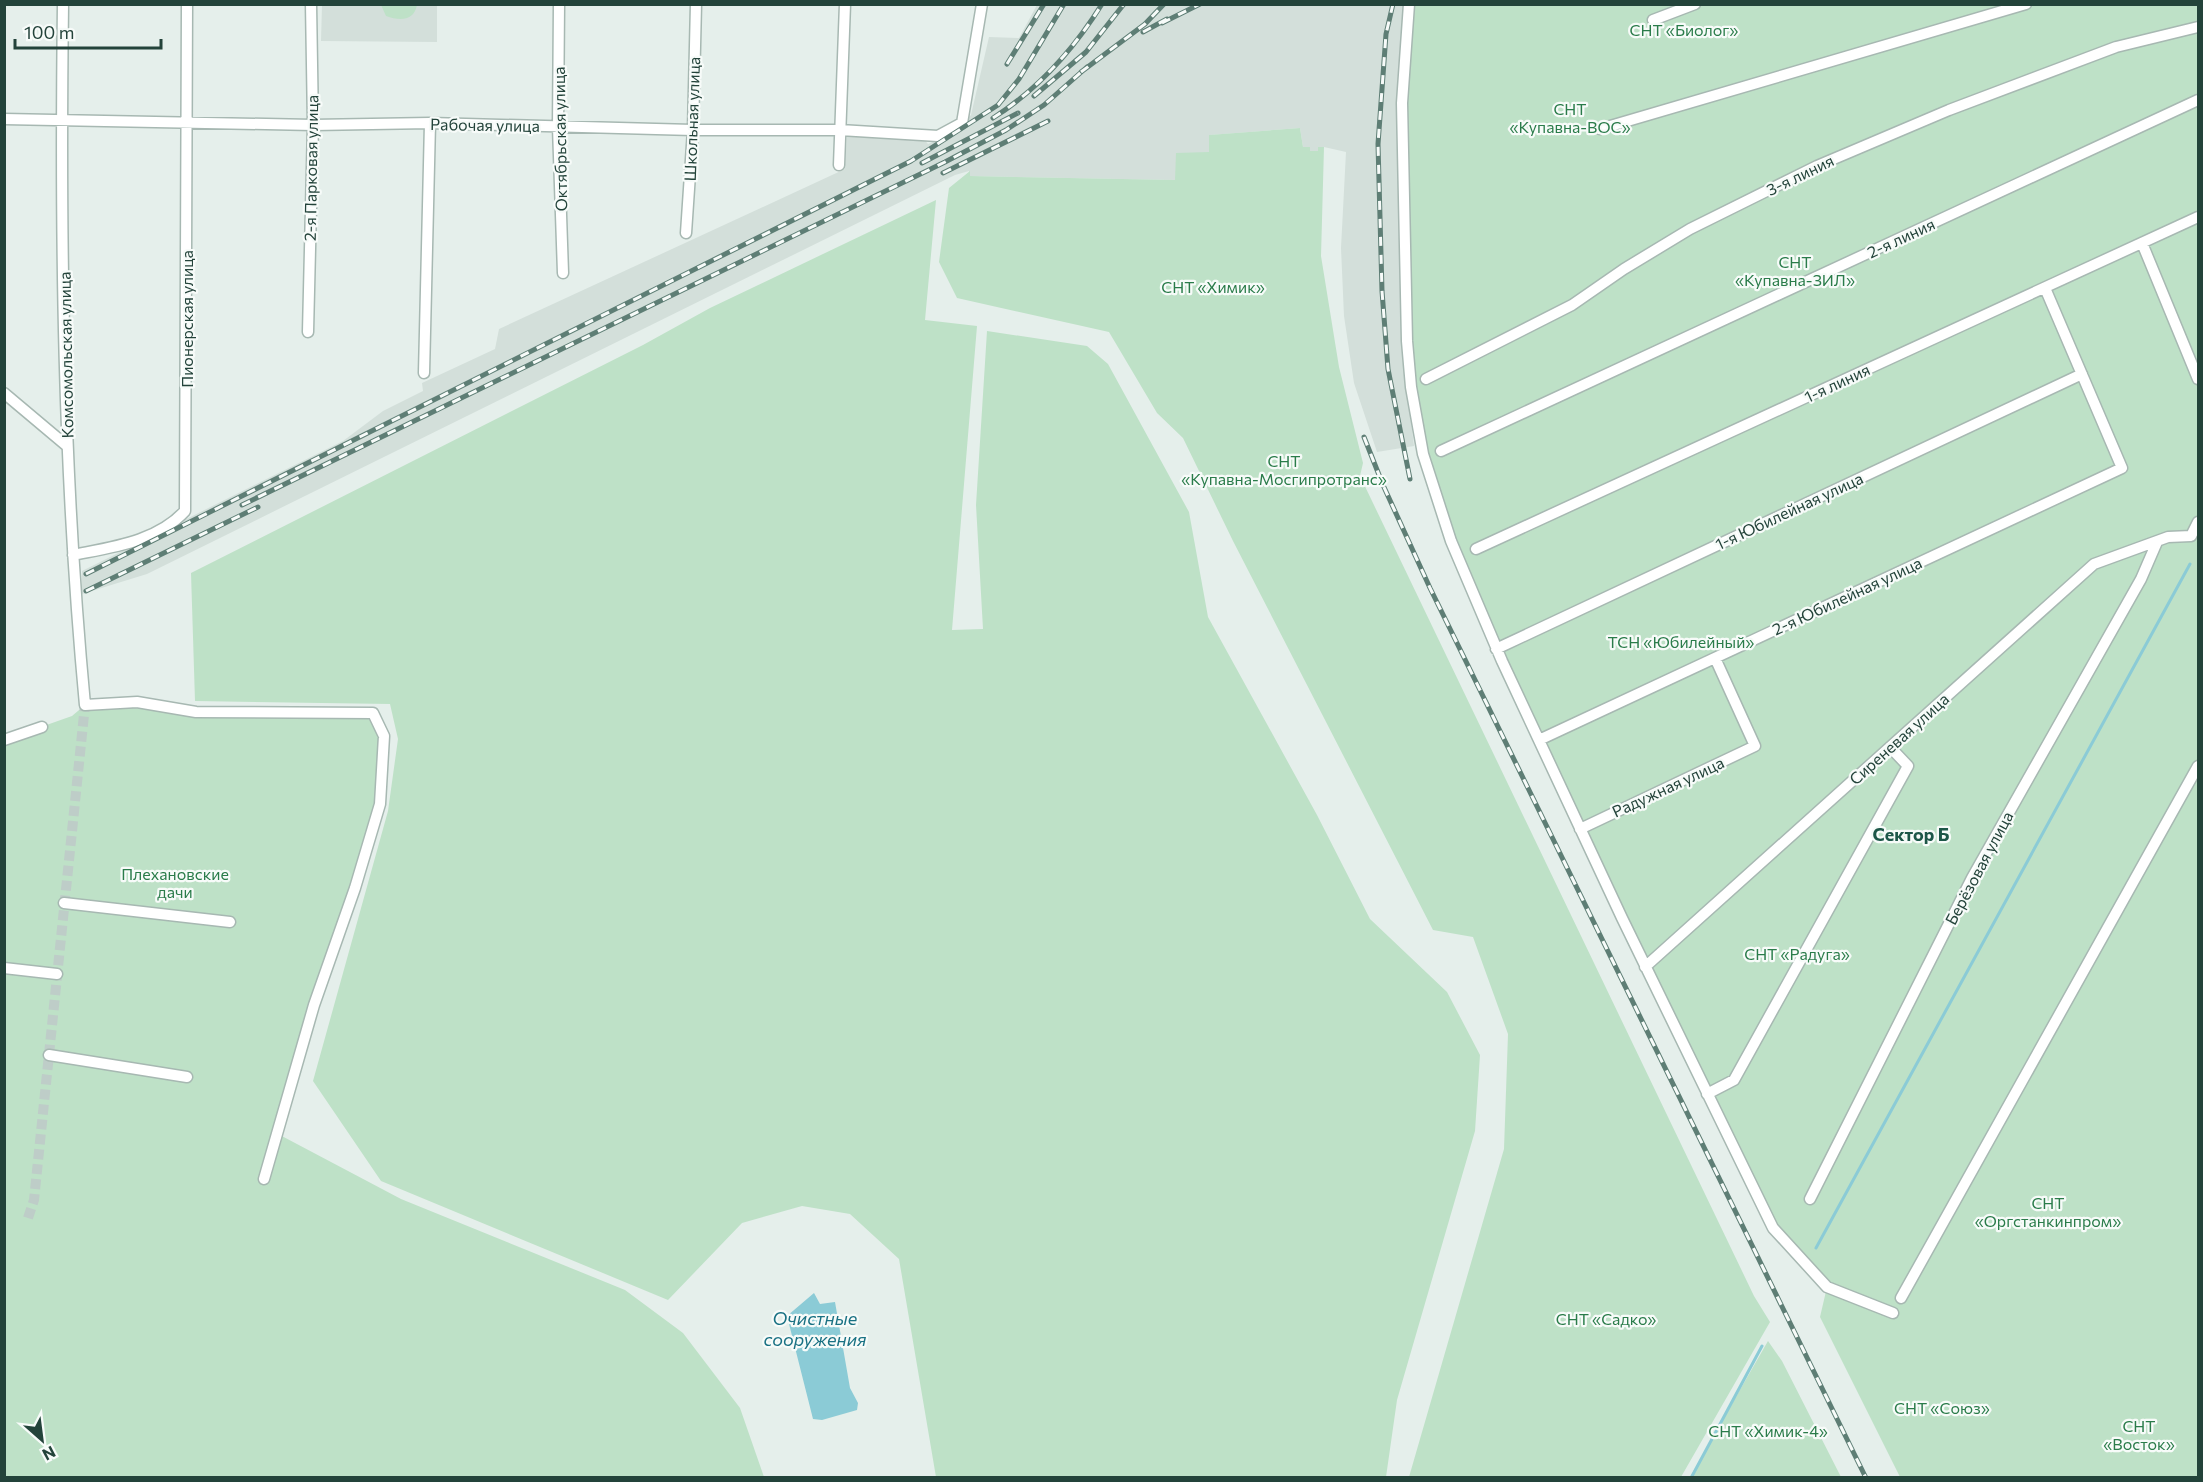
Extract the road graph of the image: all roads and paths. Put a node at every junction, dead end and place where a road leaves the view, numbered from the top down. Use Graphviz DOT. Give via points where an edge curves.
graph roads {
  1 [pos="63,4"];
  2 [pos="187,4"];
  3 [pos="311,4"];
  4 [pos="559,4"];
  5 [pos="696,4"];
  6 [pos="844,4"];
  7 [pos="982,4"];
  8 [pos="1410,4"];
  9 [pos="1695,4"];
  10 [pos="2026,4"];
  11 [pos="1653,20"];
  12 [pos="2199,27"];
  13 [pos="2199,100"];
  14 [pos="62,118"];
  15 [pos="4,119"];
  16 [pos="187,123"];
  17 [pos="430,123"];
  18 [pos="313,125"];
  19 [pos="558,127"];
  20 [pos="1600,129"];
  21 [pos="693,130"];
  22 [pos="840,130"];
  23 [pos="839,165"];
  24 [pos="2199,217"];
  25 [pos="686,232"];
  26 [pos="2142,243"];
  27 [pos="563,273"];
  28 [pos="2044,288"];
  29 [pos="308,332"];
  30 [pos="424,373"];
  31 [pos="2082,374"];
  32 [pos="1426,379"];
  33 [pos="2199,379"];
  34 [pos="4,393"];
  35 [pos="67,446"];
  36 [pos="1441,451"];
  37 [pos="2199,522"];
  38 [pos="2195,538"];
  39 [pos="2157,542"];
  40 [pos="1476,549"];
  41 [pos="73,555"];
  42 [pos="1496,649"];
  43 [pos="1715,658"];
  44 [pos="42,727"];
  45 [pos="4,740"];
  46 [pos="1539,740"];
  47 [pos="1890,747"];
  48 [pos="2199,766"];
  49 [pos="1580,829"];
  50 [pos="64,903"];
  51 [pos="231,922"];
  52 [pos="1645,967"];
  53 [pos="4,968"];
  54 [pos="57,974"];
  55 [pos="49,1055"];
  56 [pos="187,1077"];
  57 [pos="1707,1094"];
  58 [pos="264,1179"];
  59 [pos="1810,1199"];
  60 [pos="1901,1298"];
  61 [pos="1893,1313"];
  1 -- 14 [label="street, Комсомольская улица"];
  2 -- 16 [label="street, Пионерская улица"];
  3 -- 18 [label="street, 2-я Парковая улица"];
  4 -- 19 [label="street, Октябрьская улица"];
  5 -- 21 [label="street, Школьная улица"];
  6 -- 22 [label="street"];
  7 -- 22 [label="street, Рабочая улица" via="962,123 938,136"];
  8 -- 42 [label="street" via="1402,103 1411,387 1423,454 1451,541"];
  9 -- 11 [label="street"];
  10 -- 20 [label="street"];
  12 -- 32 [label="street, 3-я линия" via="2116,47 1948,110 1817,166 1690,229 1572,305"];
  13 -- 36 [label="street, 2-я линия"];
  14 -- 15 [label="street, Рабочая улица"];
  14 -- 16 [label="street, Рабочая улица"];
  14 -- 35 [label="street, Комсомольская улица"];
  16 -- 18 [label="street, Рабочая улица"];
  16 -- 41 [label="street, Пионерская улица" via="185,511 174,523 130,544"];
  17 -- 18 [label="street, Рабочая улица"];
  17 -- 19 [label="street, Рабочая улица"];
  17 -- 30 [label="street"];
  18 -- 29 [label="street, 2-я Парковая улица"];
  19 -- 21 [label="street, Рабочая улица"];
  19 -- 27 [label="street, Октябрьская улица"];
  21 -- 22 [label="street, Рабочая улица"];
  21 -- 25 [label="street, Школьная улица"];
  22 -- 23 [label="street"];
  24 -- 26 [label="street, 1-я линия"];
  26 -- 28 [label="street, 1-я линия"];
  26 -- 33 [label="street"];
  28 -- 31 [label="street"];
  28 -- 40 [label="street, 1-я линия"];
  31 -- 42 [label="street, 1-я Юбилейная улица"];
  31 -- 43 [label="street, 2-я Юбилейная улица" via="2122,468"];
  34 -- 35 [label="street"];
  35 -- 41 [label="street, Комсомольская улица"];
  37 -- 38 [label="street"];
  38 -- 39 [label="street, Сиреневая улица" via="2168,537"];
  39 -- 47 [label="street, Сиреневая улица" via="2094,564"];
  39 -- 59 [label="street, Берёзовая улица" via="2141,579 1972,878"];
  41 -- 58 [label="street, Комсомольская улица" via="85,705 137,702 196,712 372,713 384,736 380,804 314,1005"];
  42 -- 46 [label="street"];
  43 -- 46 [label="street, 2-я Юбилейная улица"];
  43 -- 49 [label="street, Радужная улица" via="1755,746"];
  44 -- 45 [label="street"];
  46 -- 49 [label="street"];
  47 -- 52 [label="street, Сиреневая улица"];
  47 -- 57 [label="street" via="1908,766 1734,1080"];
  48 -- 60 [label="street"];
  49 -- 52 [label="street"];
  50 -- 51 [label="street"];
  52 -- 57 [label="street"];
  53 -- 54 [label="street"];
  55 -- 56 [label="street"];
  57 -- 61 [label="street" via="1773,1228 1827,1287"];
}
